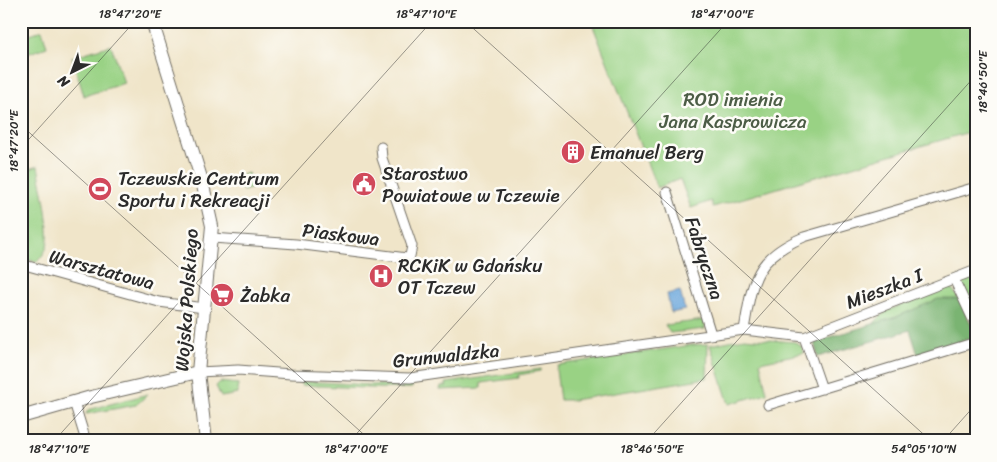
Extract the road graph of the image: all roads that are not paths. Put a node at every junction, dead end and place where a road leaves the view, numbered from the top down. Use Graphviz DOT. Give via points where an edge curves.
graph roads {
  1 [pos="152,21"];
  2 [pos="380,147"];
  3 [pos="976,187"];
  4 [pos="667,192"];
  5 [pos="212,238"];
  6 [pos="21,264"];
  7 [pos="976,270"];
  8 [pos="954,279"];
  9 [pos="204,308"];
  10 [pos="976,326"];
  11 [pos="744,330"];
  12 [pos="711,334"];
  13 [pos="804,337"];
  14 [pos="976,342"];
  15 [pos="198,372"];
  16 [pos="822,389"];
  17 [pos="74,402"];
  18 [pos="768,405"];
  19 [pos="21,417"];
  20 [pos="86,441"];
  21 [pos="206,441"];
  1 -- 5 [label="street, Wojska Polskiego" via="207,200"];
  2 -- 5 [label="street, Piaskowa" via="412,246 407,258 296,244"];
  3 -- 11 [label="street" via="785,245 772,255 755,279"];
  4 -- 12 [label="street, Fabryczna"];
  5 -- 9 [label="street, Wojska Polskiego"];
  6 -- 9 [label="street, Warsztatowa" via="159,302"];
  7 -- 8 [label="street, Mieszka I"];
  8 -- 10 [label="street"];
  8 -- 13 [label="street, Mieszka I"];
  9 -- 15 [label="street, Wojska Polskiego"];
  11 -- 12 [label="street, Grunwaldzka"];
  11 -- 13 [label="street"];
  12 -- 15 [label="street, Grunwaldzka" via="410,378 238,370"];
  13 -- 16 [label="street"];
  14 -- 16 [label="street"];
  15 -- 17 [label="street"];
  15 -- 21 [label="street, Wojska Polskiego"];
  16 -- 18 [label="street"];
  17 -- 19 [label="street"];
  17 -- 20 [label="street"];
}
